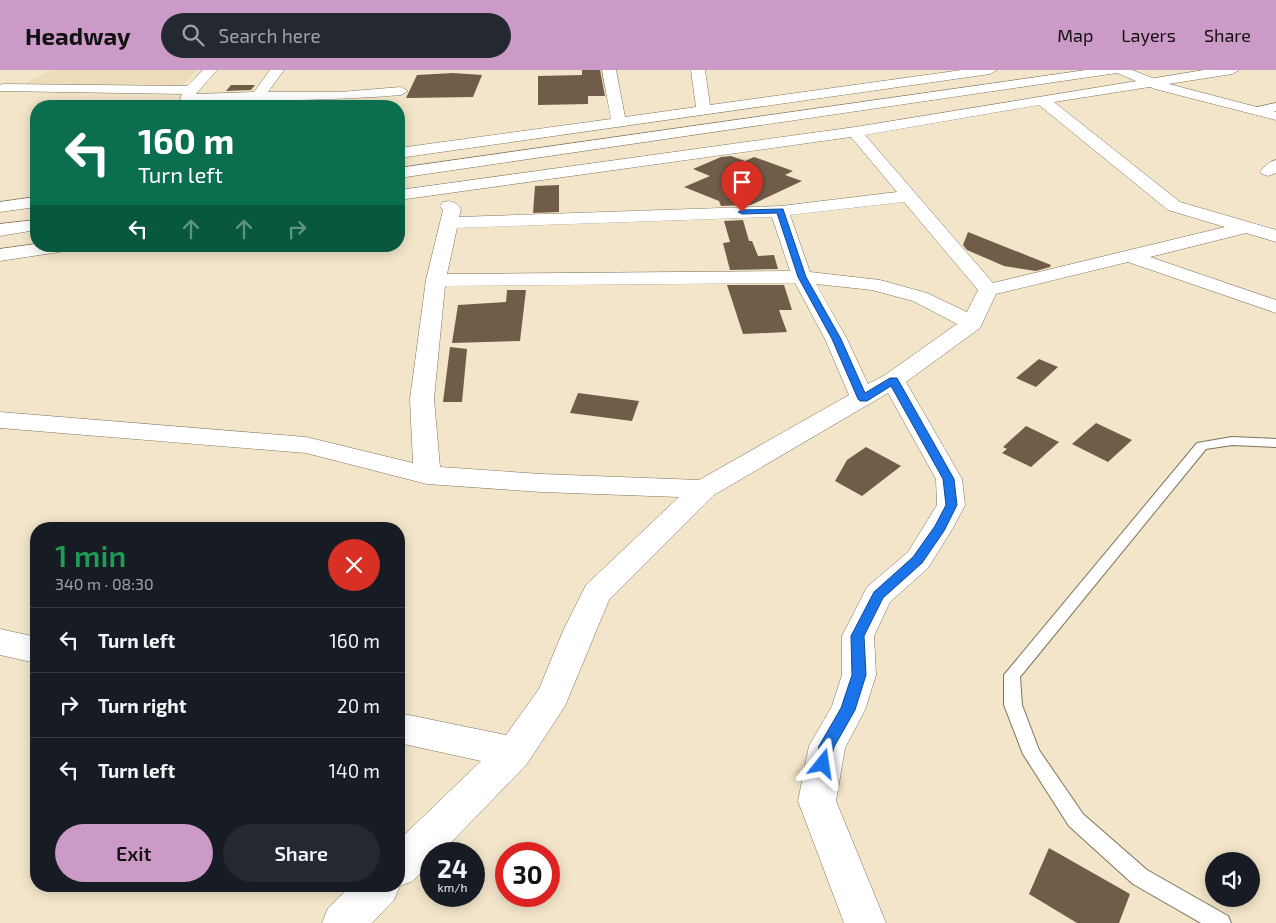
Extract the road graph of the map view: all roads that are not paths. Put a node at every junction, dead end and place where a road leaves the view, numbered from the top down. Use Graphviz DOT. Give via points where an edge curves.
graph roads {
  1 [pos="210,70"];
  2 [pos="277,70"];
  3 [pos="609,70"];
  4 [pos="698,70"];
  5 [pos="990,70"];
  6 [pos="1113,70"];
  7 [pos="1121,70"];
  8 [pos="1232,70"];
  9 [pos="33,74"];
  10 [pos="855,76"];
  11 [pos="404,77"];
  12 [pos="1148,82"];
  13 [pos="867,88"];
  14 [pos="2,89"];
  15 [pos="401,91"];
  16 [pos="261,96"];
  17 [pos="186,98"];
  18 [pos="396,100"];
  19 [pos="1042,100"];
  20 [pos="1276,107"];
  21 [pos="704,111"];
  22 [pos="1258,111"];
  23 [pos="1276,116"];
  24 [pos="619,123"];
  25 [pos="855,132"];
  26 [pos="405,152"];
  27 [pos="1276,165"];
  28 [pos="406,172"];
  29 [pos="1276,174"];
  30 [pos="409,193"];
  31 [pos="908,196"];
  32 [pos="30,203"];
  33 [pos="0,208"];
  34 [pos="781,211"];
  35 [pos="448,223"];
  36 [pos="30,226"];
  37 [pos="1245,227"];
  38 [pos="0,230"];
  39 [pos="1275,235"];
  40 [pos="30,250"];
  41 [pos="0,255"];
  42 [pos="1129,256"];
  43 [pos="802,277"];
  44 [pos="436,280"];
  45 [pos="988,290"];
  46 [pos="1276,307"];
  47 [pos="972,322"];
  48 [pos="893,380"];
  49 [pos="863,399"];
  50 [pos="0,420"];
  51 [pos="1276,443"];
  52 [pos="428,475"];
  53 [pos="704,489"];
  54 [pos="0,642"];
  55 [pos="30,649"];
  56 [pos="405,729"];
  57 [pos="514,753"];
  58 [pos="405,861"];
  59 [pos="374,892"];
  60 [pos="343,923"];
  61 [pos="865,923"];
  62 [pos="1221,923"];
  1 -- 17 [label="street"];
  2 -- 16 [label="street"];
  3 -- 24 [label="street"];
  4 -- 21 [label="street"];
  5 -- 13 [label="street"];
  6 -- 28 [label="street"];
  7 -- 12 [label="street"];
  8 -- 12 [label="street"];
  9 -- 14 [label="street"];
  10 -- 13 [label="street"];
  11 -- 15 [label="street"];
  12 -- 19 [label="street"];
  12 -- 22 [label="street"];
  13 -- 21 [label="street"];
  14 -- 17 [label="street"];
  15 -- 16 [label="street" via="340,96"];
  15 -- 18 [label="street"];
  16 -- 17 [label="street"];
  19 -- 25 [label="street"];
  19 -- 37 [label="street" via="1174,206"];
  20 -- 22 [label="street"];
  21 -- 24 [label="street"];
  22 -- 23 [label="street"];
  24 -- 26 [label="street"];
  25 -- 30 [label="street"];
  25 -- 31 [label="street"];
  27 -- 29 [label="street" via="1268,171"];
  28 -- 30 [label="street"];
  30 -- 35 [label="street" via="446,202 452,209"];
  31 -- 34 [label="street"];
  31 -- 45 [label="street"];
  32 -- 33 [label="street"];
  34 -- 35 [label="street"];
  34 -- 43 [label="street"];
  35 -- 44 [label="street"];
  36 -- 38 [label="street"];
  37 -- 39 [label="street"];
  37 -- 42 [label="street"];
  40 -- 41 [label="street"];
  42 -- 45 [label="street"];
  42 -- 46 [label="street"];
  43 -- 44 [label="street"];
  43 -- 47 [label="street" via="872,284 920,297"];
  43 -- 49 [label="street" via="836,339"];
  44 -- 52 [label="street" via="422,399"];
  45 -- 47 [label="street"];
  47 -- 48 [label="street"];
  48 -- 49 [label="street"];
  48 -- 61 [label="street" via="949,479 951,505 918,560 878,595 858,636 859,675 848,710 826,746 816,801"];
  49 -- 53 [label="street"];
  50 -- 52 [label="street" via="306,445"];
  51 -- 62 [label="lane" via="1232,440 1202,446 1012,675 1013,705 1032,754 1076,820 1140,877"];
  52 -- 53 [label="street"];
  53 -- 57 [label="street" via="598,592 553,696"];
  54 -- 55 [label="street"];
  56 -- 57 [label="street"];
  57 -- 58 [label="street"];
  59 -- 60 [label="street"];
}
